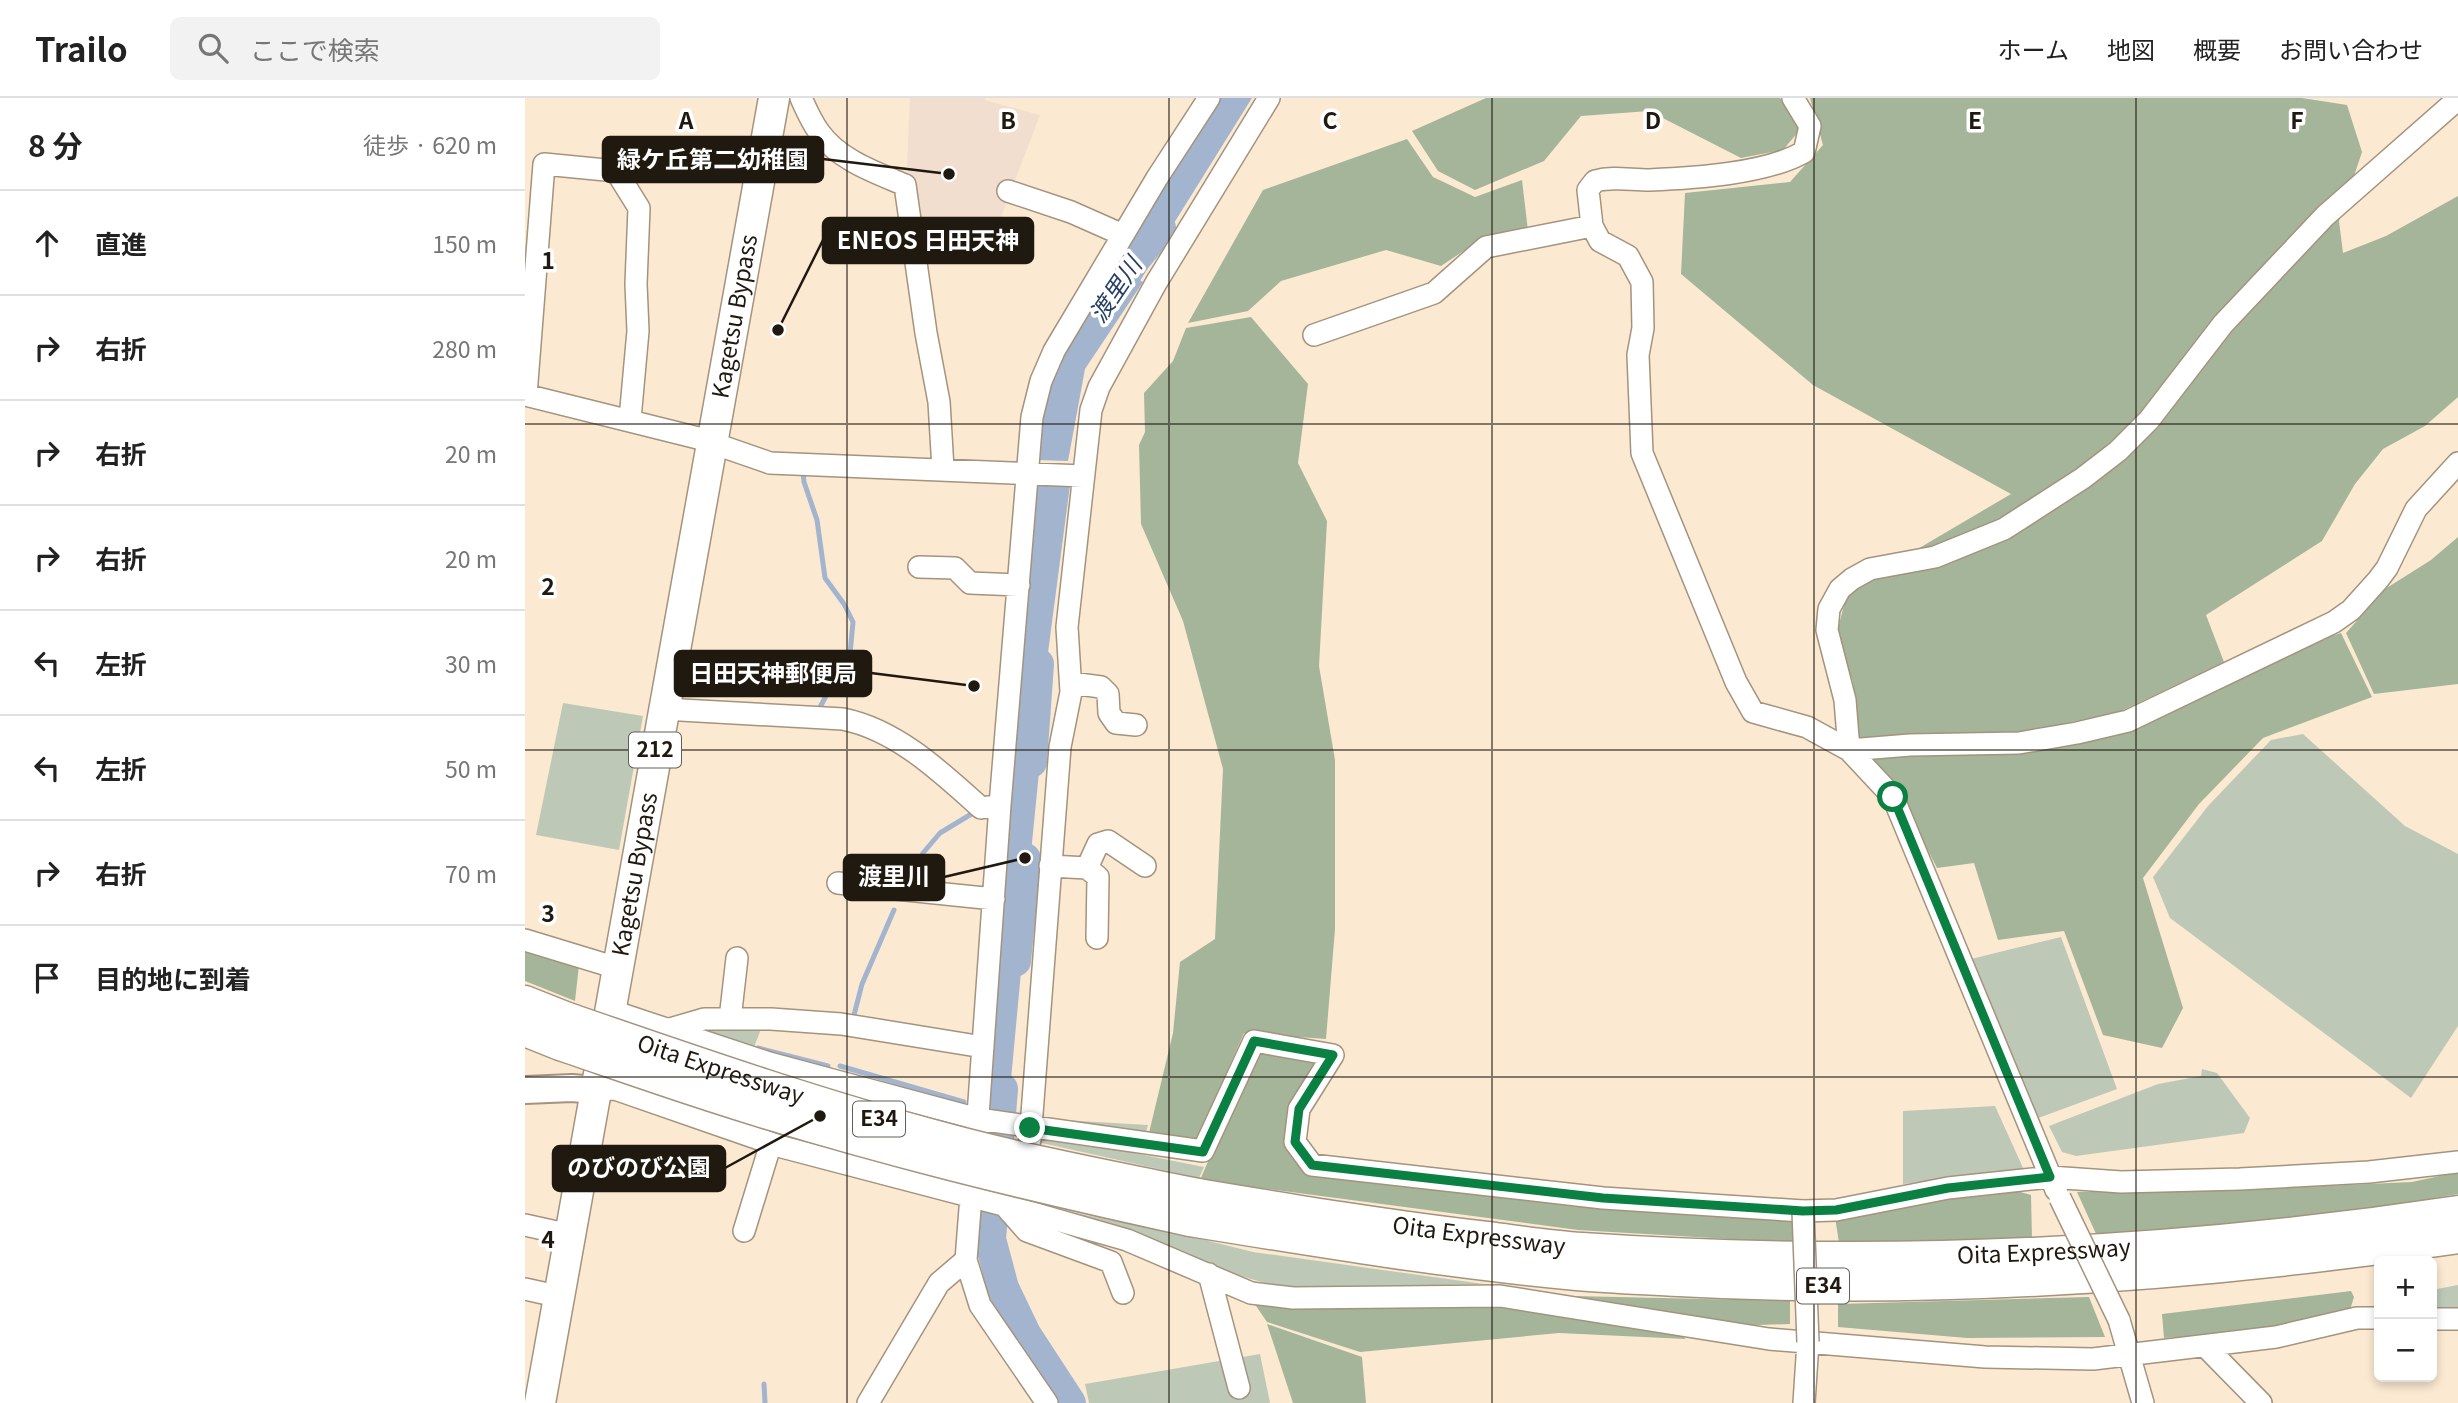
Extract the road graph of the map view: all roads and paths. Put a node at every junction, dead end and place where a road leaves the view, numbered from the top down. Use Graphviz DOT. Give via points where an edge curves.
graph roads {
  1 [pos="774,98"];
  2 [pos="800,98"];
  3 [pos="1209,98"];
  4 [pos="1269,98"];
  5 [pos="1793,98"];
  6 [pos="2458,99"];
  7 [pos="1008,191"];
  8 [pos="1592,226"];
  9 [pos="1123,235"];
  10 [pos="1314,335"];
  11 [pos="526,395"];
  12 [pos="630,419"];
  13 [pos="712,442"];
  14 [pos="2458,463"];
  15 [pos="943,469"];
  16 [pos="1028,473"];
  17 [pos="1083,476"];
  18 [pos="919,567"];
  19 [pos="1019,585"];
  20 [pos="1071,683"];
  21 [pos="663,709"];
  22 [pos="1136,725"];
  23 [pos="1849,750"];
  24 [pos="1000,804"];
  25 [pos="1050,866"];
  26 [pos="1146,866"];
  27 [pos="1087,868"];
  28 [pos="838,883"];
  29 [pos="994,899"];
  30 [pos="1097,938"];
  31 [pos="525,940"];
  32 [pos="737,958"];
  33 [pos="617,968"];
  34 [pos="525,1001"];
  35 [pos="609,1010"];
  36 [pos="730,1019"];
  37 [pos="670,1029"];
  38 [pos="525,1031"];
  39 [pos="564,1031"];
  40 [pos="983,1047"];
  41 [pos="525,1090"];
  42 [pos="595,1090"];
  43 [pos="979,1119"];
  44 [pos="1030,1128"];
  45 [pos="771,1143"];
  46 [pos="2458,1162"];
  47 [pos="2050,1177"];
  48 [pos="974,1198"];
  49 [pos="1010,1207"];
  50 [pos="1194,1207"];
  51 [pos="2458,1210"];
  52 [pos="1803,1211"];
  53 [pos="525,1225"];
  54 [pos="744,1231"];
  55 [pos="570,1235"];
  56 [pos="2458,1238"];
  57 [pos="966,1260"];
  58 [pos="1209,1274"];
  59 [pos="1123,1293"];
  60 [pos="2374,1318"];
  61 [pos="2437,1319"];
  62 [pos="2458,1319"];
  63 [pos="1808,1342"];
  64 [pos="2205,1346"];
  65 [pos="2129,1353"];
  66 [pos="1239,1388"];
  67 [pos="540,1403"];
  68 [pos="868,1403"];
  69 [pos="1047,1403"];
  70 [pos="1804,1403"];
  71 [pos="2143,1403"];
  72 [pos="2261,1403"];
  1 -- 13 [label="highway, Kagetsu Bypass / 212"];
  2 -- 15 [label="street" via="831,147 905,185 939,402"];
  3 -- 9 [label="street"];
  4 -- 17 [label="street" via="1156,283 1099,387 1091,410"];
  5 -- 8 [label="street" via="1810,126 1804,152 1786,162 1698,177 1595,181 1588,190"];
  6 -- 23 [label="street" via="2325,216 2223,324 2149,420 2118,451 2004,529 1935,557 1871,569 1840,589 1829,609 1827,630 1845,699"];
  7 -- 9 [label="street"];
  8 -- 10 [label="street" via="1486,247 1434,293"];
  8 -- 23 [label="street" via="1600,241 1628,256 1642,282 1643,328 1638,355 1642,453 1736,682 1753,712 1807,727"];
  9 -- 16 [label="street" via="1041,381 1032,417"];
  11 -- 12 [label="street"];
  11 -- 12 [label="street" via="544,164 616,171 639,208 639,331"];
  12 -- 13 [label="street"];
  13 -- 15 [label="street" via="770,463"];
  13 -- 21 [label="highway, Kagetsu Bypass / 212"];
  14 -- 23 [label="street" via="2416,509 2387,568 2351,610 2127,721 2019,743"];
  15 -- 16 [label="street"];
  16 -- 17 [label="street"];
  16 -- 19 [label="street"];
  17 -- 20 [label="street" via="1067,627"];
  18 -- 19 [label="street" via="955,568 970,583"];
  19 -- 24 [label="street"];
  20 -- 22 [label="street" via="1101,687 1108,694 1108,713 1116,723"];
  20 -- 25 [label="street" via="1060,747"];
  21 -- 24 [label="street" via="867,724 935,766 981,808"];
  21 -- 33 [label="highway, Kagetsu Bypass / 212"];
  23 -- 47 [label="street" via="1893,797"];
  24 -- 29 [label="street"];
  25 -- 27 [label="street"];
  25 -- 44 [label="street"];
  26 -- 27 [label="street" via="1108,841 1098,844"];
  27 -- 30 [label="street" via="1098,877"];
  28 -- 29 [label="street"];
  29 -- 40 [label="street"];
  31 -- 33 [label="street"];
  32 -- 36 [label="street"];
  33 -- 35 [label="highway, Kagetsu Bypass / 212"];
  34 -- 39 [label="highway, Oita Expressway / E34"];
  35 -- 37 [label="street"];
  35 -- 42 [label="highway, Kagetsu Bypass / 212"];
  36 -- 37 [label="street" via="704,1019"];
  36 -- 40 [label="street" via="841,1024"];
  37 -- 43 [label="street" via="769,1063"];
  38 -- 39 [label="highway, Oita Expressway / E34"];
  39 -- 50 [label="highway, Oita Expressway / E34, bridge" via="712,1097 850,1138 1078,1196"];
  40 -- 43 [label="street"];
  41 -- 42 [label="main road"];
  42 -- 45 [label="street" via="615,1089"];
  42 -- 55 [label="highway, Kagetsu Bypass / 212"];
  43 -- 44 [label="street"];
  43 -- 48 [label="street"];
  44 -- 49 [label="street"];
  44 -- 52 [label="street" via="1203,1152 1254,1041 1333,1055 1299,1109 1295,1142 1312,1165 1603,1198"];
  45 -- 48 [label="street"];
  45 -- 54 [label="street"];
  46 -- 47 [label="street" via="2240,1180 2121,1182"];
  47 -- 52 [label="street" via="1948,1188 1836,1210"];
  47 -- 65 [label="street, bridge" via="2119,1320"];
  48 -- 49 [label="street"];
  48 -- 57 [label="street"];
  49 -- 58 [label="street" via="1127,1240"];
  49 -- 59 [label="street" via="1027,1231 1111,1262"];
  50 -- 51 [label="highway, Oita Expressway / E34" via="1579,1248 1859,1259 2138,1248 2352,1227"];
  50 -- 56 [label="highway, Oita Expressway / E34" via="1377,1251 1578,1275 1857,1287 2142,1276"];
  52 -- 63 [label="street, bridge"];
  53 -- 55 [label="street"];
  55 -- 67 [label="highway, Kagetsu Bypass / 212"];
  57 -- 68 [label="street" via="939,1283"];
  57 -- 69 [label="street" via="980,1305"];
  58 -- 63 [label="street" via="1251,1293 1293,1298 1500,1296"];
  58 -- 66 [label="street"];
  60 -- 64 [label="street"];
  61 -- 62 [label="street"];
  63 -- 65 [label="street" via="1985,1357 2093,1359"];
  63 -- 70 [label="street"];
  64 -- 65 [label="street"];
  64 -- 72 [label="street"];
  65 -- 71 [label="street"];
}
